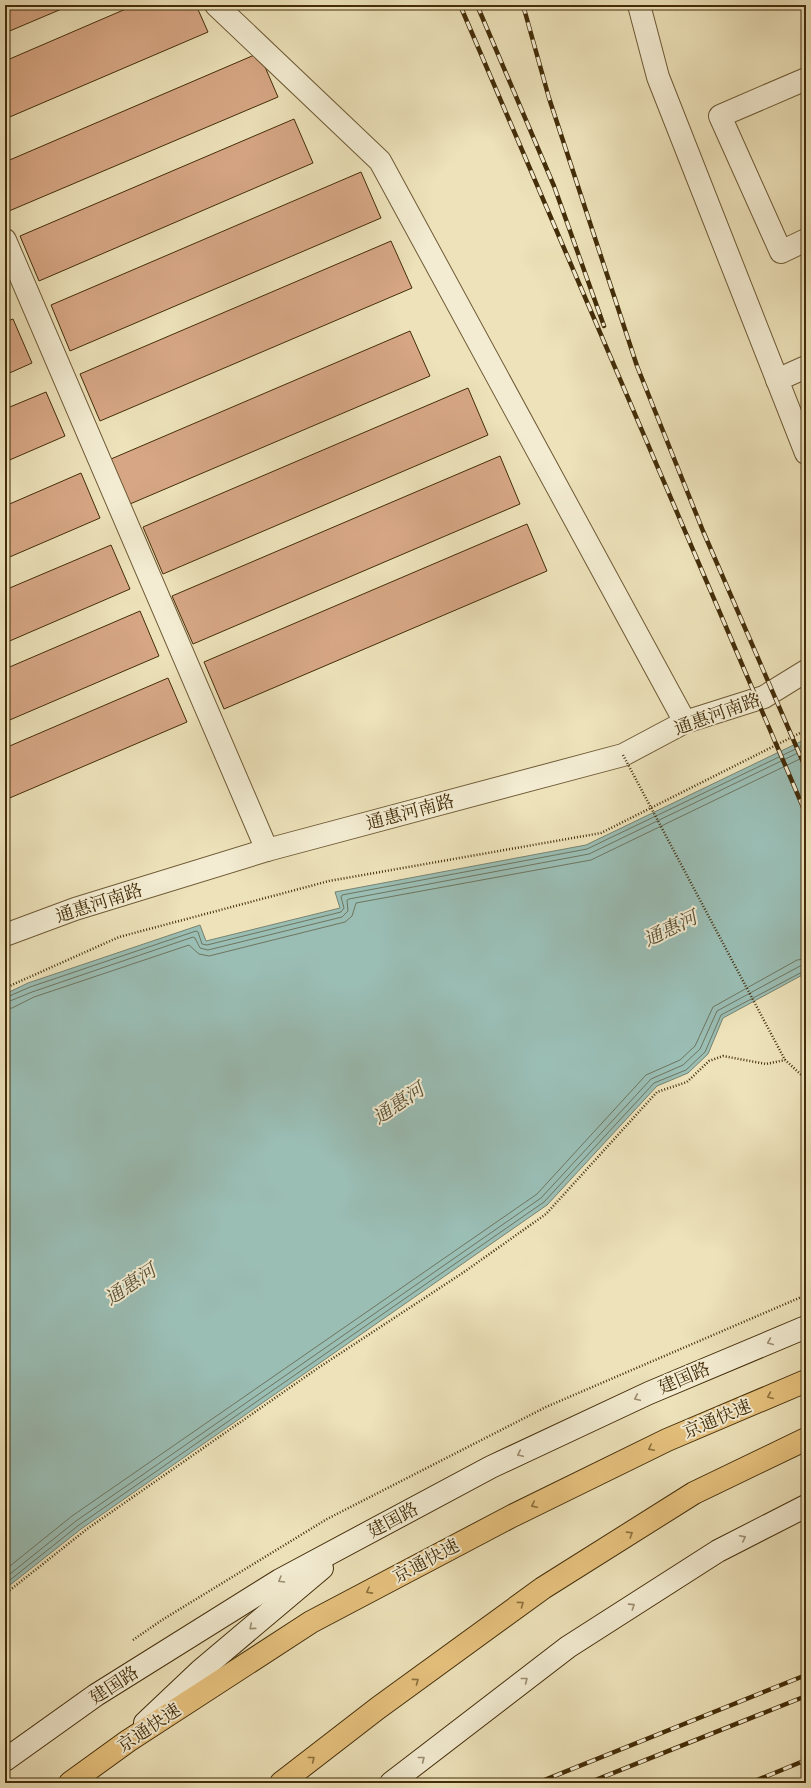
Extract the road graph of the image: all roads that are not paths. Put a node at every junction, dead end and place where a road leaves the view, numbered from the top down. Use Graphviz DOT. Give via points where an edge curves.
graph roads {
  1 [pos="216,5"];
  2 [pos="639,5"];
  3 [pos="806,80"];
  4 [pos="5,240"];
  5 [pos="806,240"];
  6 [pos="806,367"];
  7 [pos="777,380"];
  8 [pos="806,454"];
  9 [pos="806,671"];
  10 [pos="685,722"];
  11 [pos="267,850"];
  12 [pos="5,935"];
  13 [pos="806,1327"];
  14 [pos="806,1381"];
  15 [pos="806,1439"];
  16 [pos="806,1506"];
  17 [pos="357,1539"];
  18 [pos="128,1740"];
  19 [pos="5,1760"];
  20 [pos="70,1783"];
  21 [pos="281,1783"];
  22 [pos="392,1783"];
  1 -- 10 [label="street" via="380,161"];
  2 -- 7 [label="street" via="658,78"];
  3 -- 5 [label="street" via="720,116 781,252"];
  4 -- 11 [label="street"];
  6 -- 7 [label="street"];
  7 -- 8 [label="street"];
  9 -- 10 [label="street, 通惠河南路" via="764,697"];
  10 -- 11 [label="street, 通惠河南路" via="623,755"];
  11 -- 12 [label="street, 通惠河南路" via="75,909"];
  13 -- 17 [label="street, 建国路, one-way" via="649,1393 505,1460"];
  14 -- 18 [label="highway, 京通快速, one-way" via="660,1443 512,1516 318,1618"];
  21 -- 15 [label="highway, one-way" via="378,1708 544,1588 694,1493"];
  22 -- 16 [label="street, one-way" via="568,1647 718,1551"];
  17 -- 18 [label="street, one-way" via="200,1671"];
  17 -- 19 [label="street, 建国路, one-way" via="280,1580 103,1691"];
  18 -- 20 [label="highway, 京通快速"];
}
